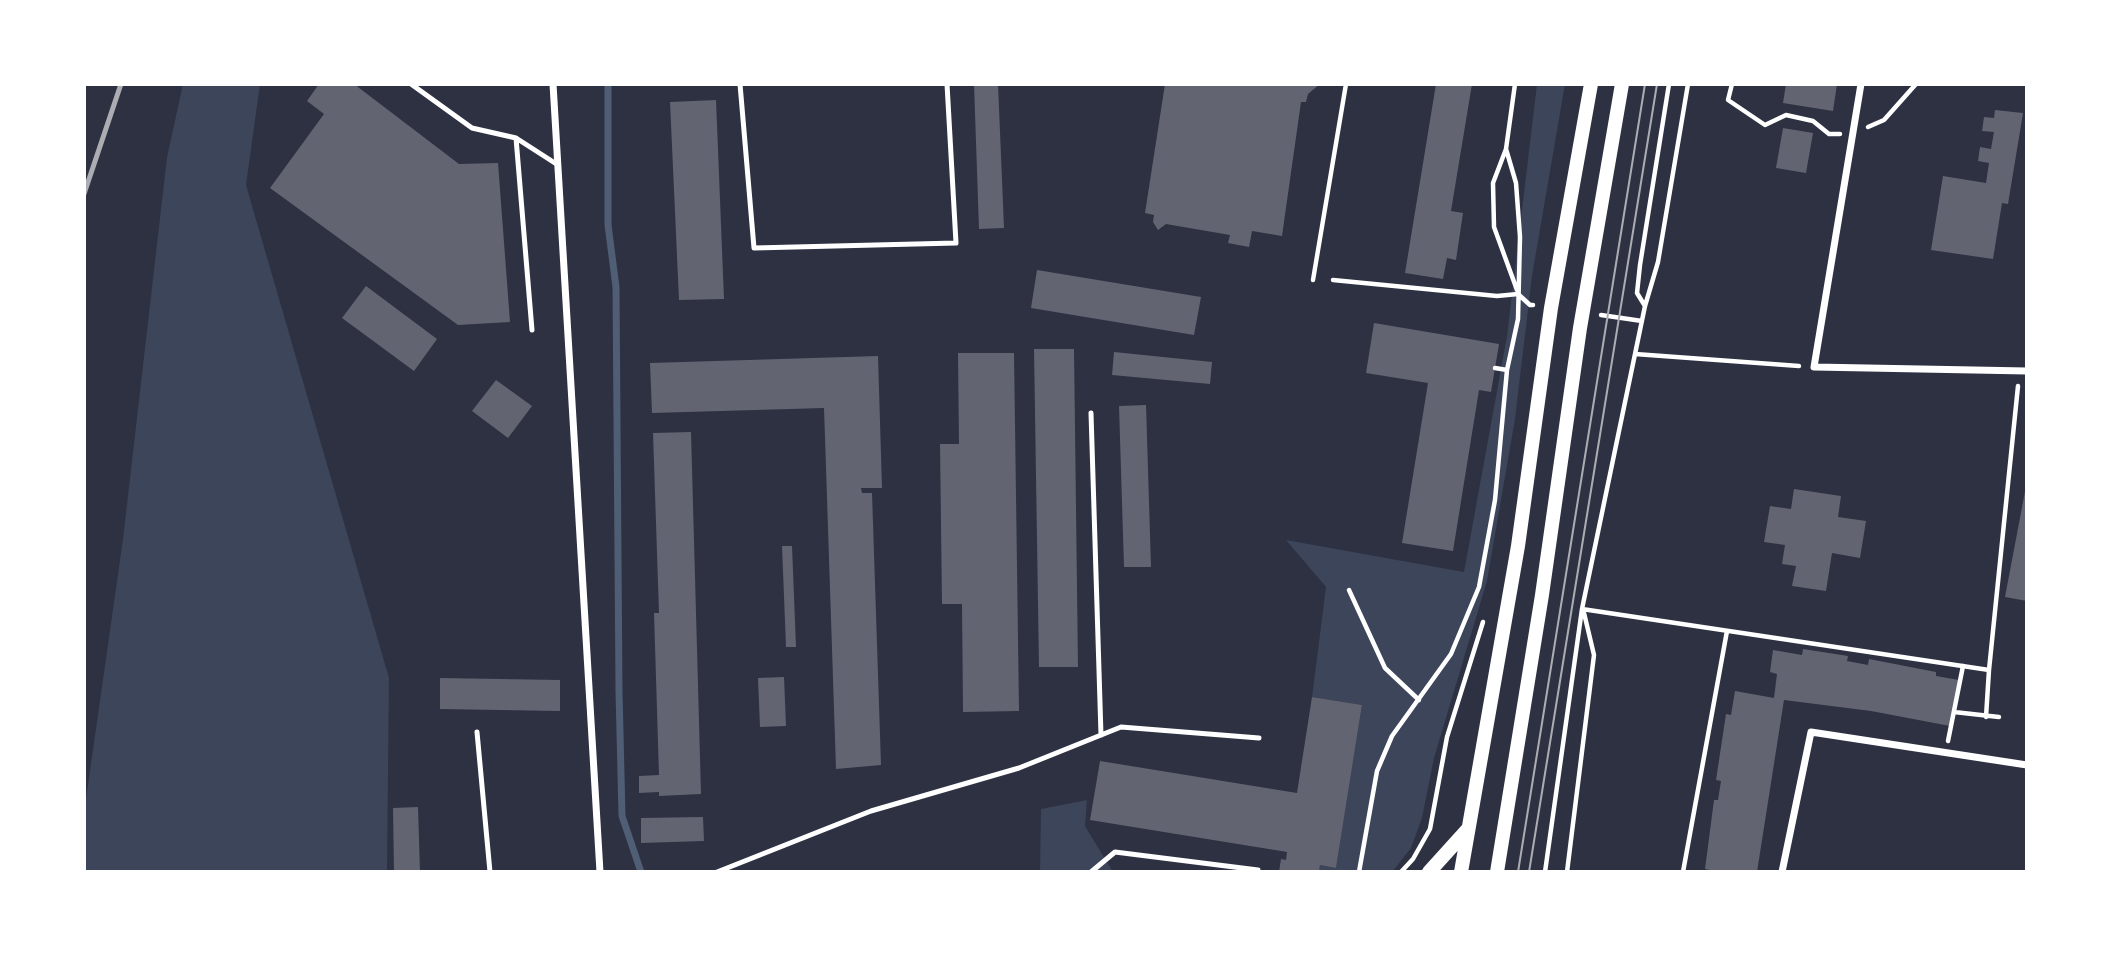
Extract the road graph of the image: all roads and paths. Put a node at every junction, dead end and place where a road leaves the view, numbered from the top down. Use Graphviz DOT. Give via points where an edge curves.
graph roads {
  1 [pos="411,84"];
  2 [pos="553,84"];
  3 [pos="740,84"];
  4 [pos="947,84"];
  5 [pos="1346,84"];
  6 [pos="1515,84"];
  7 [pos="1591,84"];
  8 [pos="1622,84"];
  9 [pos="1669,84"];
  10 [pos="1688,84"];
  11 [pos="1732,84"];
  12 [pos="1861,84"];
  13 [pos="1916,84"];
  14 [pos="1854,134"];
  15 [pos="516,138"];
  16 [pos="1506,149"];
  17 [pos="558,165"];
  18 [pos="1333,279"];
  19 [pos="1313,280"];
  20 [pos="1518,294"];
  21 [pos="1497,296"];
  22 [pos="1530,305"];
  23 [pos="1645,306"];
  24 [pos="1529,318"];
  25 [pos="532,330"];
  26 [pos="1636,354"];
  27 [pos="1495,368"];
  28 [pos="1814,368"];
  29 [pos="1507,370"];
  30 [pos="2023,371"];
  31 [pos="1091,413"];
  32 [pos="1349,590"];
  33 [pos="1583,609"];
  34 [pos="1486,612"];
  35 [pos="1727,631"];
  36 [pos="1963,666"];
  37 [pos="1989,670"];
  38 [pos="1419,700"];
  39 [pos="1954,712"];
  40 [pos="1986,716"];
  41 [pos="1999,717"];
  42 [pos="478,732"];
  43 [pos="1101,735"];
  44 [pos="1259,738"];
  45 [pos="1946,752"];
  46 [pos="2027,765"];
  47 [pos="1468,829"];
  48 [pos="1258,870"];
  49 [pos="489,872"];
  50 [pos="600,872"];
  51 [pos="716,872"];
  52 [pos="1091,872"];
  53 [pos="1359,872"];
  54 [pos="1401,872"];
  55 [pos="1429,872"];
  56 [pos="1461,872"];
  57 [pos="1497,872"];
  58 [pos="1545,872"];
  59 [pos="1567,872"];
  60 [pos="1683,872"];
  61 [pos="1782,872"];
  1 -- 15 [label="lane" via="472,128"];
  2 -- 17 [label="street"];
  3 -- 4 [label="lane" via="754,248 956,243"];
  5 -- 19 [label="path"];
  6 -- 16 [label="path"];
  7 -- 47 [label="main road"];
  8 -- 57 [label="main road"];
  9 -- 23 [label="path" via="1639,274 1637,293"];
  10 -- 23 [label="path" via="1658,262"];
  11 -- 14 [label="path" via="1728,100 1765,125 1786,115 1813,121 1829,134"];
  12 -- 14 [label="street"];
  13 -- 14 [label="path" via="1884,120"];
  14 -- 28 [label="street"];
  15 -- 17 [label="lane"];
  15 -- 25 [label="lane"];
  16 -- 20 [label="path" via="1516,183"];
  16 -- 20 [label="path" via="1493,183 1494,227"];
  17 -- 50 [label="street"];
  18 -- 21 [label="path"];
  20 -- 29 [label="path" via="1518,319"];
  22 -- 24 [label="path"];
  23 -- 26 [label="path"];
  26 -- 28 [label="path"];
  26 -- 33 [label="path"];
  27 -- 29 [label="path"];
  28 -- 30 [label="street"];
  29 -- 38 [label="path" via="1495,500 1479,587 1451,654"];
  30 -- 37 [label="path"];
  31 -- 43 [label="lane"];
  32 -- 38 [label="path" via="1385,668"];
  33 -- 35 [label="path"];
  33 -- 58 [label="path"];
  33 -- 59 [label="path" via="1594,655"];
  34 -- 54 [label="path" via="1447,737 1430,829"];
  35 -- 36 [label="path"];
  35 -- 60 [label="path"];
  36 -- 37 [label="path"];
  36 -- 39 [label="path"];
  37 -- 40 [label="path"];
  38 -- 53 [label="path" via="1392,736 1377,771"];
  39 -- 40 [label="path"];
  39 -- 45 [label="path"];
  40 -- 41 [label="path"];
  42 -- 49 [label="lane"];
  43 -- 44 [label="lane" via="1121,727"];
  43 -- 51 [label="lane" via="1019,768 871,811"];
  45 -- 46 [label="street"];
  45 -- 61 [label="street" via="1811,732"];
  47 -- 55 [label="main road"];
  47 -- 56 [label="main road"];
  48 -- 52 [label="lane" via="1115,852"];
}
